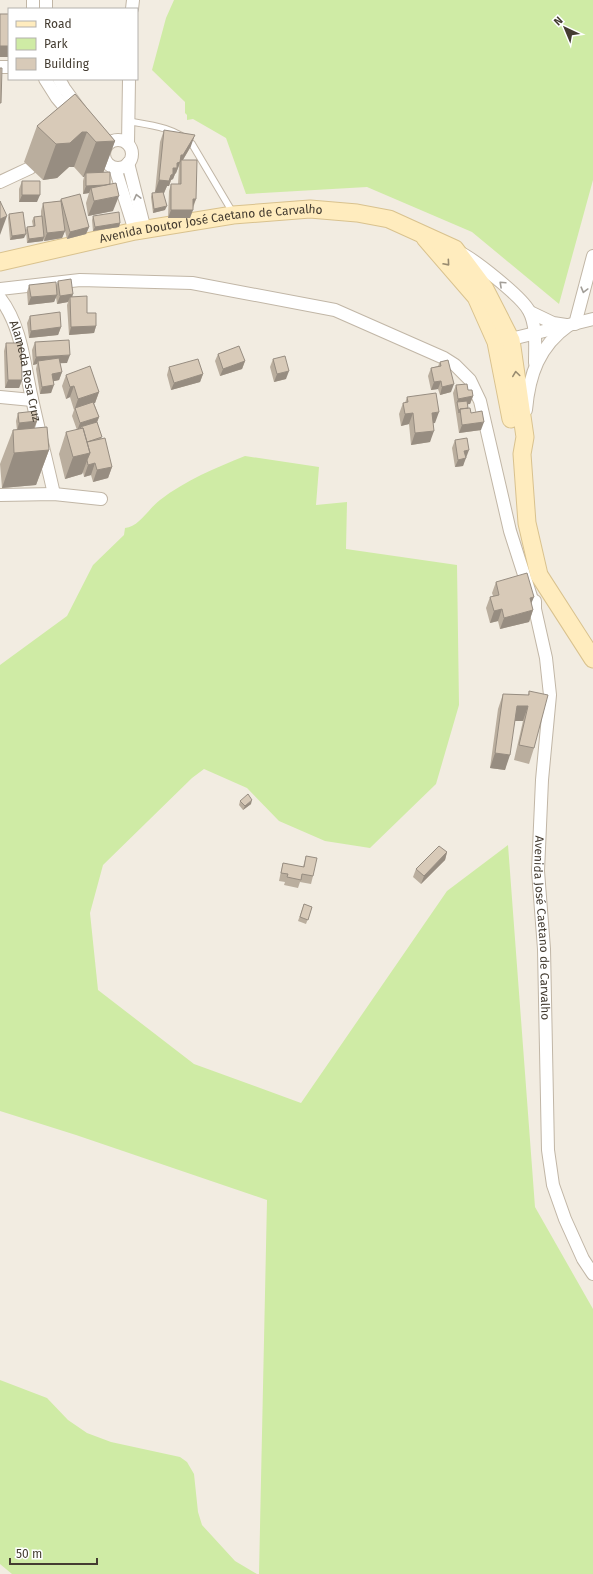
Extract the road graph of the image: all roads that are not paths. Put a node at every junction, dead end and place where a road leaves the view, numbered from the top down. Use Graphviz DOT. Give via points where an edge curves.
graph roads {
  1 [pos="46,80"];
  2 [pos="60,80"];
  3 [pos="129,80"];
  4 [pos="128,121"];
  5 [pos="100,132"];
  6 [pos="110,143"];
  7 [pos="128,144"];
  8 [pos="96,147"];
  9 [pos="105,157"];
  10 [pos="128,163"];
  11 [pos="30,168"];
  12 [pos="115,168"];
  13 [pos="0,182"];
  14 [pos="234,215"];
  15 [pos="140,231"];
  16 [pos="421,234"];
  17 [pos="454,249"];
  18 [pos="593,256"];
  19 [pos="0,262"];
  20 [pos="0,289"];
  21 [pos="0,298"];
  22 [pos="530,312"];
  23 [pos="592,317"];
  24 [pos="572,325"];
  25 [pos="535,334"];
  26 [pos="504,341"];
  27 [pos="536,363"];
  28 [pos="0,397"];
  29 [pos="32,400"];
  30 [pos="525,437"];
  31 [pos="522,454"];
  32 [pos="54,494"];
  33 [pos="0,495"];
  34 [pos="100,498"];
  35 [pos="540,575"];
  36 [pos="535,609"];
  37 [pos="593,659"];
  38 [pos="593,1274"];
  1 -- 2 [label="street" via="57,98 84,123"];
  3 -- 4 [label="street"];
  4 -- 7 [label="street"];
  4 -- 14 [label="lane" via="172,130 183,135 192,144"];
  5 -- 6 [label="street"];
  6 -- 7 [label="street" via="119,140"];
  6 -- 9 [label="street"];
  7 -- 10 [label="street" via="132,154"];
  8 -- 9 [label="street"];
  9 -- 12 [label="street"];
  10 -- 12 [label="street" via="122,168"];
  15 -- 10 [label="street, one-way"];
  11 -- 13 [label="street"];
  12 -- 15 [label="street"];
  14 -- 15 [label="main road, Avenida Doutor José Caetano de Carvalho"];
  14 -- 16 [label="main road, Avenida Doutor José Caetano de Carvalho" via="310,209 357,213 390,219"];
  15 -- 19 [label="main road, Avenida Doutor José Caetano de Carvalho"];
  16 -- 17 [label="main road, Avenida Doutor José Caetano de Carvalho"];
  16 -- 26 [label="main road, Avenida Doutor José Caetano de Carvalho, one-way" via="476,297"];
  22 -- 17 [label="street, one-way" via="475,260"];
  17 -- 26 [label="main road, Avenida Doutor José Caetano de Carvalho" via="485,288"];
  18 -- 24 [label="street, one-way"];
  20 -- 36 [label="street" via="80,280 192,283 335,310 444,358 470,380 480,401 510,531"];
  21 -- 29 [label="street, Alameda Rosa Cruz" via="10,311 18,331"];
  22 -- 24 [label="street" via="553,322"];
  22 -- 25 [label="street"];
  23 -- 24 [label="street"];
  24 -- 25 [label="street"];
  24 -- 27 [label="street" via="558,333"];
  25 -- 26 [label="street"];
  25 -- 27 [label="street"];
  30 -- 26 [label="main road, Avenida Doutor José Caetano de Carvalho, one-way"];
  26 -- 31 [label="main road, Avenida Doutor José Caetano de Carvalho" via="516,441"];
  27 -- 30 [label="street" via="528,393"];
  28 -- 29 [label="street"];
  29 -- 32 [label="street, Alameda Rosa Cruz"];
  30 -- 31 [label="main road, Avenida Doutor José Caetano de Carvalho"];
  31 -- 35 [label="main road, Avenida Doutor José Caetano de Carvalho" via="527,523"];
  32 -- 33 [label="street"];
  32 -- 34 [label="street"];
  35 -- 36 [label="street, Avenida José Caetano de Carvalho"];
  35 -- 37 [label="main road, Avenida Doutor José Caetano de Carvalho"];
  36 -- 38 [label="street, Avenida José Caetano de Carvalho" via="546,658 550,695 542,780 538,871 544,949 548,1150 553,1185 583,1259"];
}
